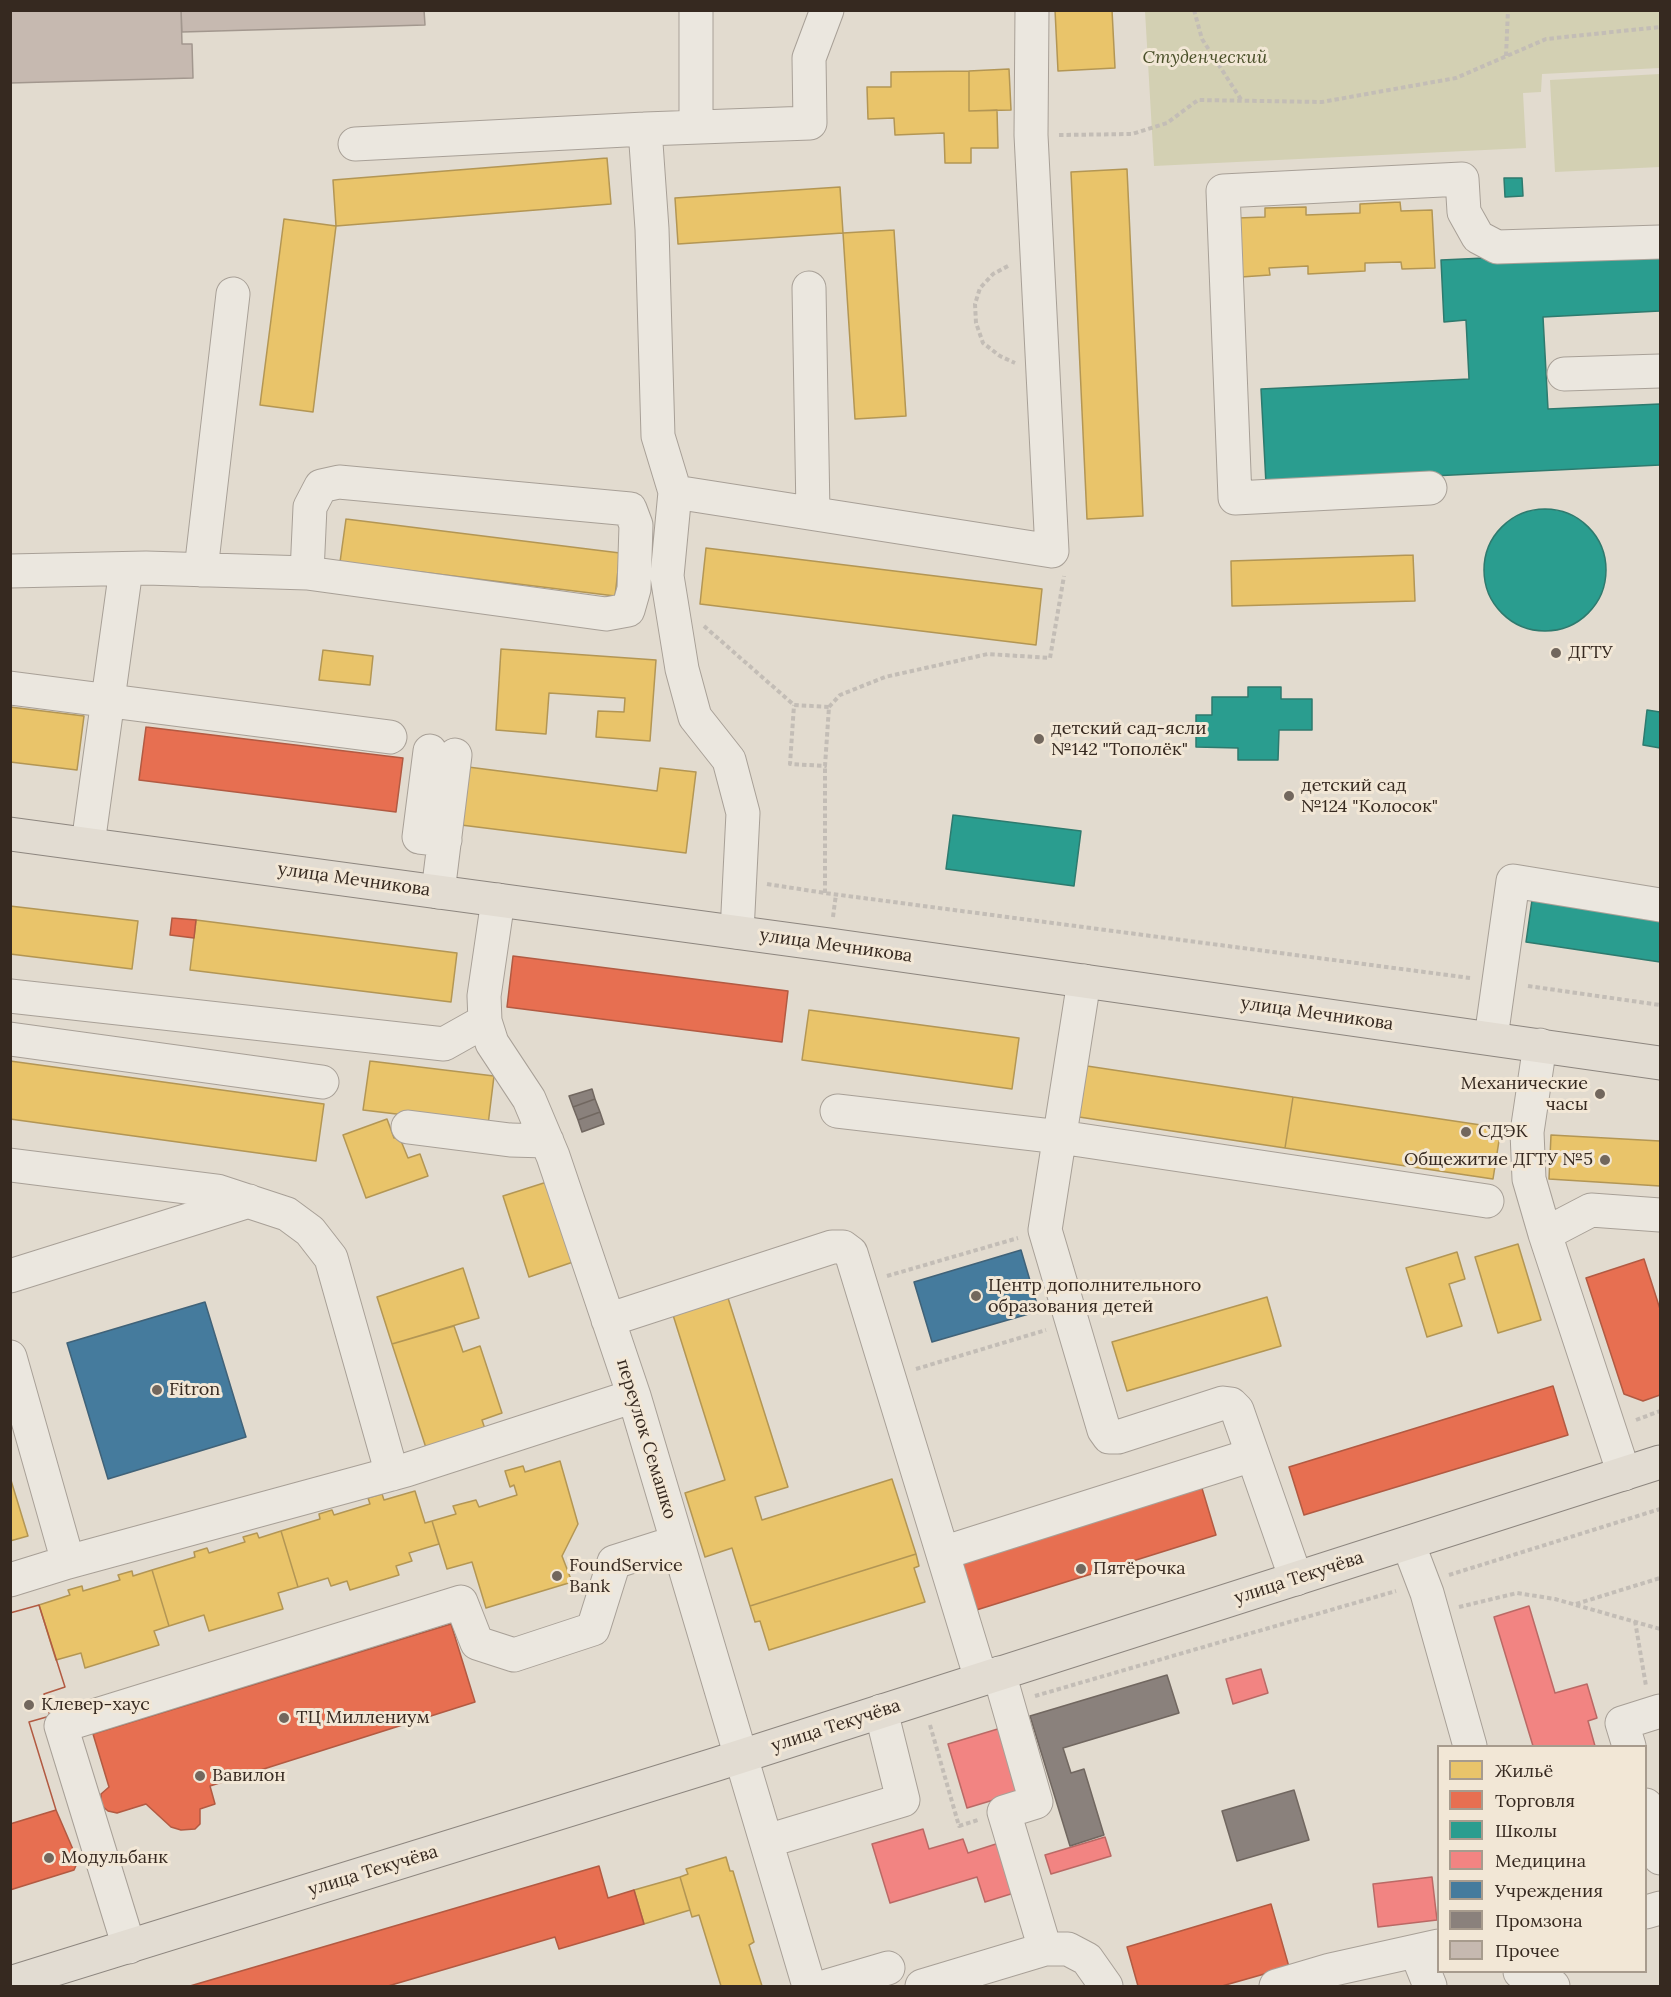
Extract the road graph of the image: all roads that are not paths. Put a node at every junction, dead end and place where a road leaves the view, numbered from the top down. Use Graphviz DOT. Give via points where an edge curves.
graph roads {
  1 [pos="696,10"];
  2 [pos="827,10"];
  3 [pos="1032,10"];
  4 [pos="696,127"];
  5 [pos="645,129"];
  6 [pos="355,144"];
  7 [pos="1660,242"];
  8 [pos="809,288"];
  9 [pos="233,294"];
  10 [pos="1660,371"];
  11 [pos="1564,374"];
  12 [pos="1430,488"];
  13 [pos="675,492"];
  14 [pos="813,513"];
  15 [pos="126,569"];
  16 [pos="201,570"];
  17 [pos="10,571"];
  18 [pos="307,573"];
  19 [pos="10,688"];
  20 [pos="106,700"];
  21 [pos="390,737"];
  22 [pos="442,753"];
  23 [pos="10,834"];
  24 [pos="88,844"];
  25 [pos="438,892"];
  26 [pos="498,900"];
  27 [pos="1660,905"];
  28 [pos="736,932"];
  29 [pos="1084,981"];
  30 [pos="10,996"];
  31 [pos="485,1021"];
  32 [pos="1491,1038"];
  33 [pos="10,1040"];
  34 [pos="1540,1045"];
  35 [pos="1660,1063"];
  36 [pos="322,1082"];
  37 [pos="837,1110"];
  38 [pos="408,1127"];
  39 [pos="1060,1137"];
  40 [pos="547,1141"];
  41 [pos="10,1165"];
  42 [pos="1486,1201"];
  43 [pos="249,1202"];
  44 [pos="1660,1215"];
  45 [pos="1545,1234"];
  46 [pos="10,1276"];
  47 [pos="608,1320"];
  48 [pos="10,1357"];
  49 [pos="634,1396"];
  50 [pos="1252,1455"];
  51 [pos="1660,1462"];
  52 [pos="392,1474"];
  53 [pos="1624,1474"];
  54 [pos="677,1542"];
  55 [pos="1408,1543"];
  56 [pos="943,1553"];
  57 [pos="68,1562"];
  58 [pos="1296,1579"];
  59 [pos="10,1580"];
  60 [pos="990,1676"];
  61 [pos="1655,1712"];
  62 [pos="884,1726"];
  63 [pos="1470,1745"];
  64 [pos="1629,1745"];
  65 [pos="742,1756"];
  66 [pos="1647,1809"];
  67 [pos="767,1841"];
  68 [pos="1660,1858"];
  69 [pos="129,1947"];
  70 [pos="1045,1949"];
  71 [pos="1427,1949"];
  72 [pos="888,1968"];
  73 [pos="1522,1973"];
  74 [pos="10,1983"];
  75 [pos="938,1984"];
  76 [pos="809,1986"];
  77 [pos="827,1986"];
  78 [pos="1106,1986"];
  79 [pos="1276,1986"];
  80 [pos="1430,1986"];
  81 [pos="1553,1986"];
  1 -- 4 [label="street"];
  2 -- 4 [label="street" via="809,58 810,123"];
  3 -- 14 [label="street" via="1031,135 1052,551"];
  4 -- 5 [label="street"];
  5 -- 6 [label="street"];
  5 -- 13 [label="street" via="658,436"];
  7 -- 12 [label="street" via="1497,248 1478,237 1464,212 1462,179 1223,191 1235,498"];
  8 -- 14 [label="street"];
  9 -- 16 [label="street"];
  10 -- 11 [label="street"];
  13 -- 14 [label="street"];
  13 -- 28 [label="street" via="667,576 682,669 695,717 729,760 743,813"];
  15 -- 16 [label="street"];
  15 -- 17 [label="street"];
  15 -- 20 [label="street"];
  16 -- 18 [label="street"];
  18 -- 18 [label="street" via="606,614 628,610 634,589 636,525 630,509 339,482 321,486 310,507"];
  19 -- 20 [label="street"];
  20 -- 21 [label="street"];
  20 -- 24 [label="street"];
  22 -- 25 [label="street" via="445,840"];
  23 -- 24 [label="main road, улица Мечникова"];
  24 -- 25 [label="main road, улица Мечникова"];
  25 -- 26 [label="main road, улица Мечникова"];
  26 -- 28 [label="main road, улица Мечникова"];
  26 -- 31 [label="street, переулок Семашко" via="484,996"];
  27 -- 32 [label="street" via="1513,881"];
  28 -- 29 [label="main road, улица Мечникова"];
  29 -- 32 [label="main road, улица Мечникова"];
  29 -- 39 [label="street"];
  30 -- 31 [label="street" via="444,1044"];
  31 -- 40 [label="street, переулок Семашко" via="492,1043 529,1099"];
  32 -- 34 [label="main road, улица Мечникова"];
  33 -- 36 [label="street"];
  34 -- 35 [label="main road, улица Мечникова"];
  34 -- 45 [label="street" via="1527,1143 1529,1179"];
  37 -- 39 [label="street"];
  38 -- 40 [label="street"];
  39 -- 42 [label="street"];
  39 -- 50 [label="street" via="1045,1230 1104,1430 1109,1437 1118,1437 1223,1403 1232,1404"];
  40 -- 47 [label="street, переулок Семашко"];
  41 -- 43 [label="street" via="217,1191"];
  43 -- 46 [label="street"];
  43 -- 52 [label="street" via="287,1214 310,1232 331,1258"];
  44 -- 45 [label="street" via="1591,1210"];
  45 -- 53 [label="street"];
  47 -- 49 [label="street, переулок Семашко"];
  47 -- 56 [label="street" via="832,1247 843,1247 851,1253"];
  48 -- 57 [label="street"];
  49 -- 52 [label="street"];
  49 -- 54 [label="street, переулок Семашко"];
  50 -- 56 [label="street"];
  50 -- 58 [label="street"];
  51 -- 53 [label="main road, улица Текучёва"];
  52 -- 57 [label="street"];
  53 -- 55 [label="main road, улица Текучёва"];
  54 -- 65 [label="street, переулок Семашко"];
  54 -- 69 [label="street" via="614,1562 593,1629 514,1655 477,1643 461,1602 61,1726"];
  55 -- 58 [label="main road, улица Текучёва"];
  55 -- 63 [label="street" via="1428,1598"];
  56 -- 60 [label="street"];
  57 -- 59 [label="street"];
  58 -- 60 [label="main road, улица Текучёва"];
  60 -- 62 [label="main road, улица Текучёва" via="927,1713"];
  60 -- 70 [label="street" via="1008,1704 1036,1802 1004,1812"];
  61 -- 64 [label="street" via="1622,1723"];
  62 -- 65 [label="main road, улица Текучёва"];
  62 -- 67 [label="street" via="903,1800"];
  65 -- 67 [label="street, переулок Семашко"];
  65 -- 69 [label="main road, улица Текучёва"];
  66 -- 68 [label="street"];
  67 -- 76 [label="street, переулок Семашко"];
  69 -- 74 [label="main road, улица Текучёва"];
  70 -- 75 [label="street"];
  70 -- 78 [label="street" via="1068,1949 1087,1959"];
  71 -- 79 [label="street"];
  71 -- 80 [label="street"];
  72 -- 77 [label="street"];
  73 -- 81 [label="street"];
}
